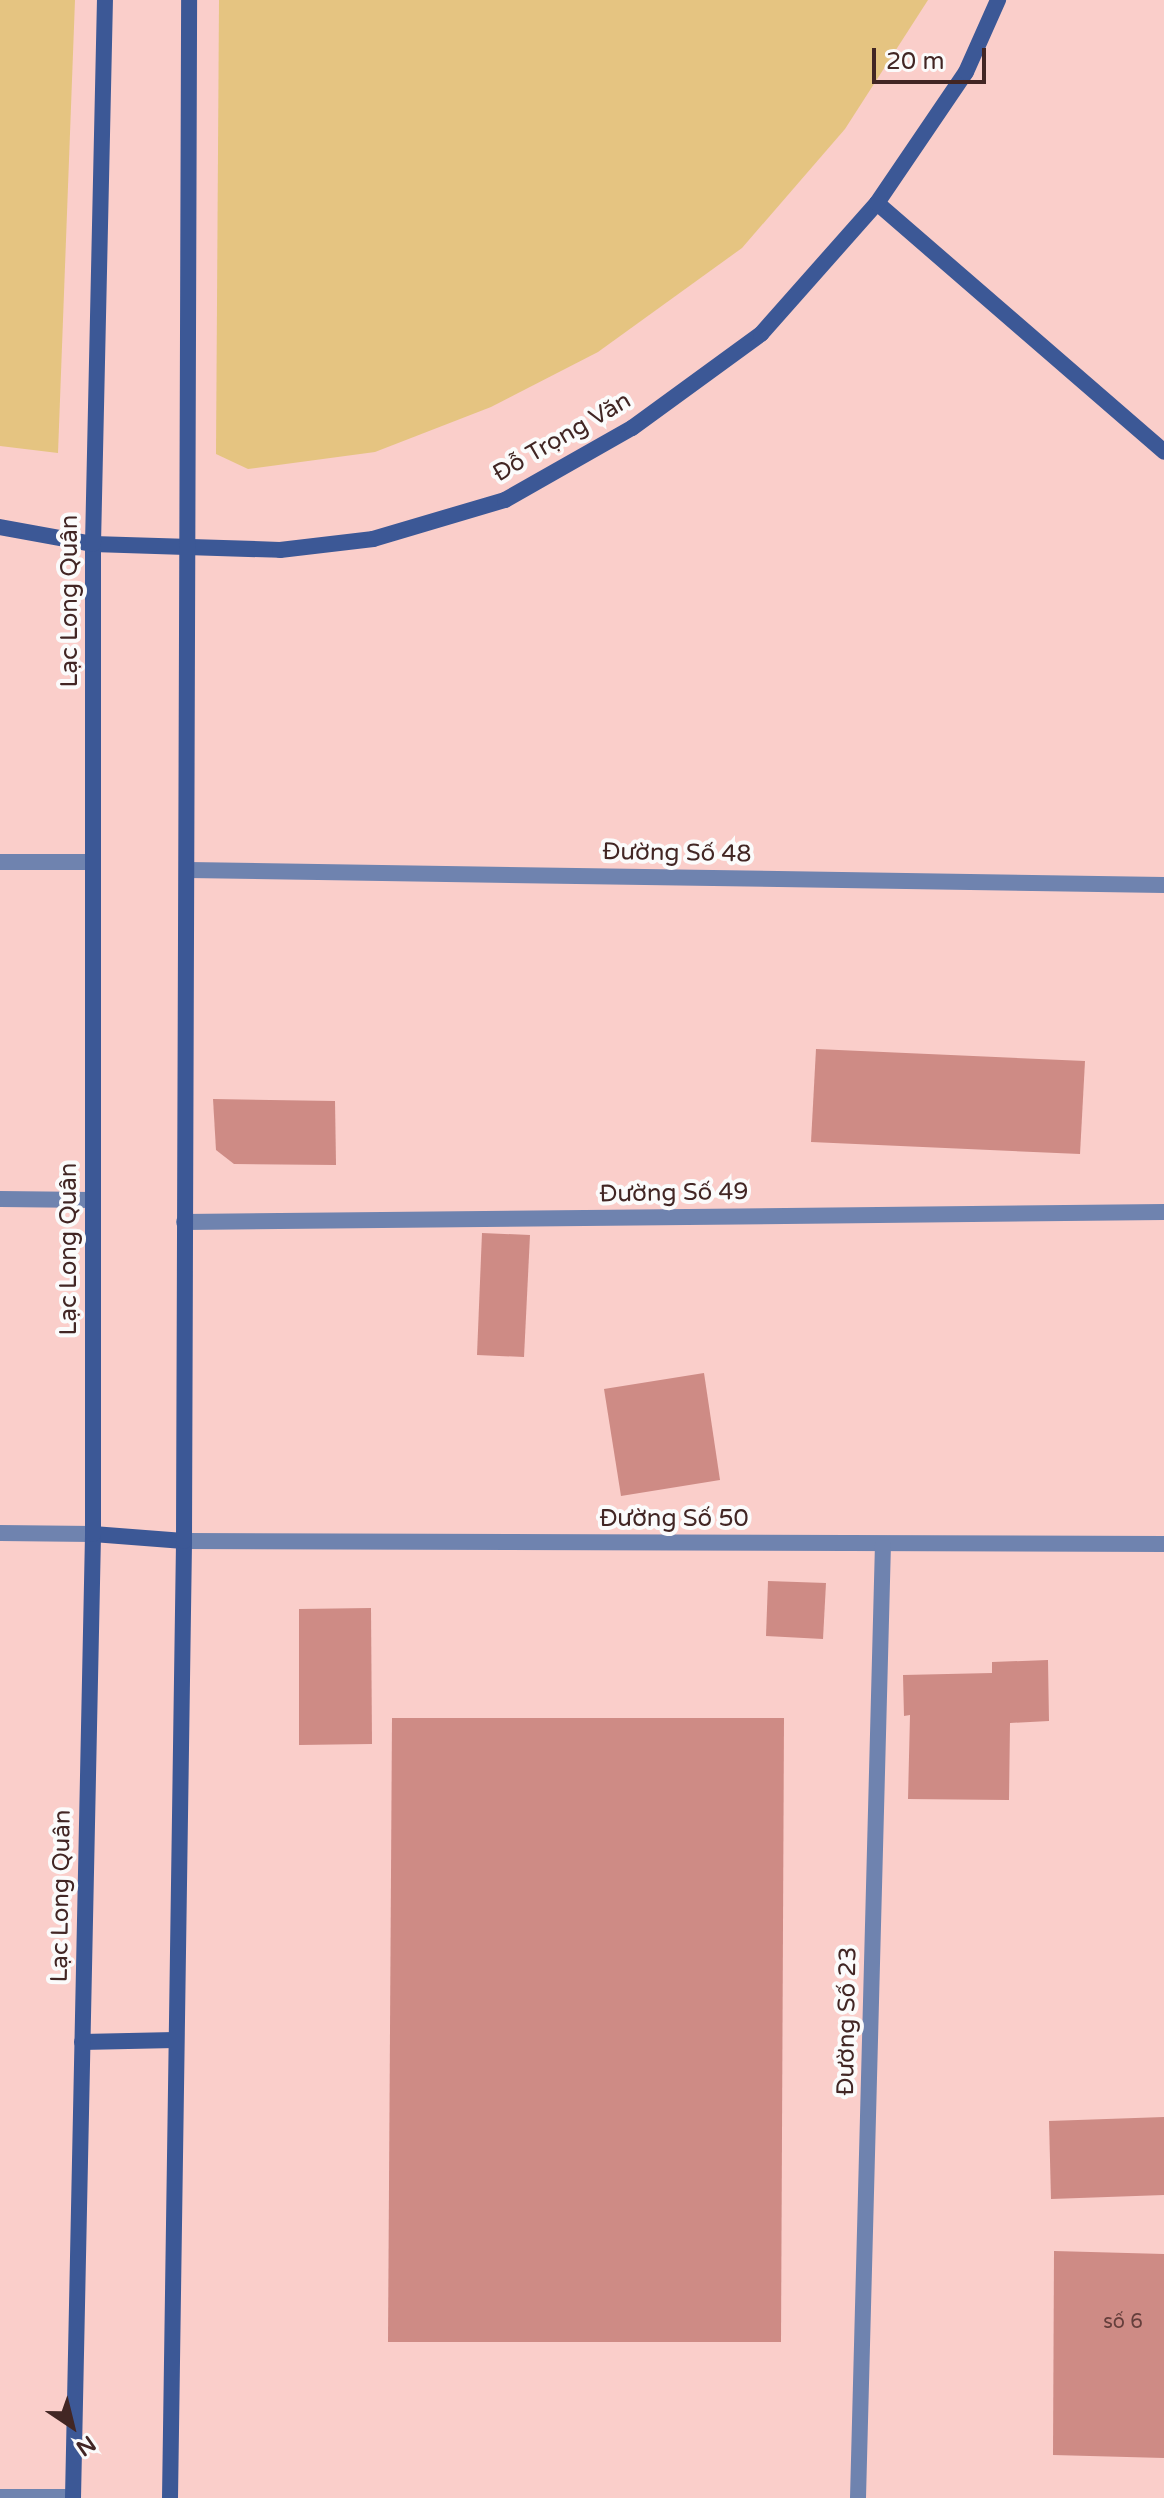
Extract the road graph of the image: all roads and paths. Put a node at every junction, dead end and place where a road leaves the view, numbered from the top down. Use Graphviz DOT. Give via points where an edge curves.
graph roads {
  1 [pos="105,0"];
  2 [pos="189,0"];
  3 [pos="998,0"];
  4 [pos="877,203"];
  5 [pos="1164,452"];
  6 [pos="0,527"];
  7 [pos="93,544"];
  8 [pos="192,550"];
  9 [pos="0,862"];
  10 [pos="93,862"];
  11 [pos="188,870"];
  12 [pos="1164,885"];
  13 [pos="0,1199"];
  14 [pos="92,1200"];
  15 [pos="1164,1212"];
  16 [pos="184,1222"];
  17 [pos="0,1533"];
  18 [pos="93,1534"];
  19 [pos="184,1541"];
  20 [pos="1164,1544"];
  21 [pos="883,1545"];
  22 [pos="175,2040"];
  23 [pos="82,2042"];
  24 [pos="0,2497"];
  25 [pos="73,2498"];
  26 [pos="83,2498"];
  27 [pos="170,2498"];
  28 [pos="858,2498"];
  1 -- 7 [label="main road, Lạc Long Quân"];
  2 -- 8 [label="main road"];
  3 -- 4 [label="main road, Đỗ Trọng Văn" via="966,72"];
  4 -- 5 [label="main road"];
  4 -- 8 [label="main road, Đỗ Trọng Văn" via="761,334 632,428 505,500 373,539"];
  6 -- 7 [label="main road, Đỗ Trọng Văn"];
  7 -- 8 [label="main road, Đỗ Trọng Văn"];
  7 -- 10 [label="main road, Lạc Long Quân"];
  8 -- 11 [label="main road"];
  9 -- 10 [label="street"];
  10 -- 14 [label="main road, Lạc Long Quân"];
  11 -- 12 [label="street, Đường Số 48"];
  11 -- 16 [label="main road"];
  13 -- 14 [label="street"];
  14 -- 18 [label="main road, Lạc Long Quân"];
  15 -- 16 [label="street, Đường Số 49"];
  16 -- 19 [label="main road"];
  17 -- 18 [label="street"];
  18 -- 19 [label="main road"];
  18 -- 23 [label="main road, Lạc Long Quân"];
  19 -- 21 [label="street, Đường Số 50"];
  19 -- 22 [label="main road"];
  20 -- 21 [label="street, Đường Số 50"];
  21 -- 28 [label="street, Đường Số 23"];
  22 -- 23 [label="main road"];
  22 -- 27 [label="main road"];
  23 -- 25 [label="main road, Lạc Long Quân"];
  24 -- 25 [label="street"];
  25 -- 26 [label="main road"];
}
